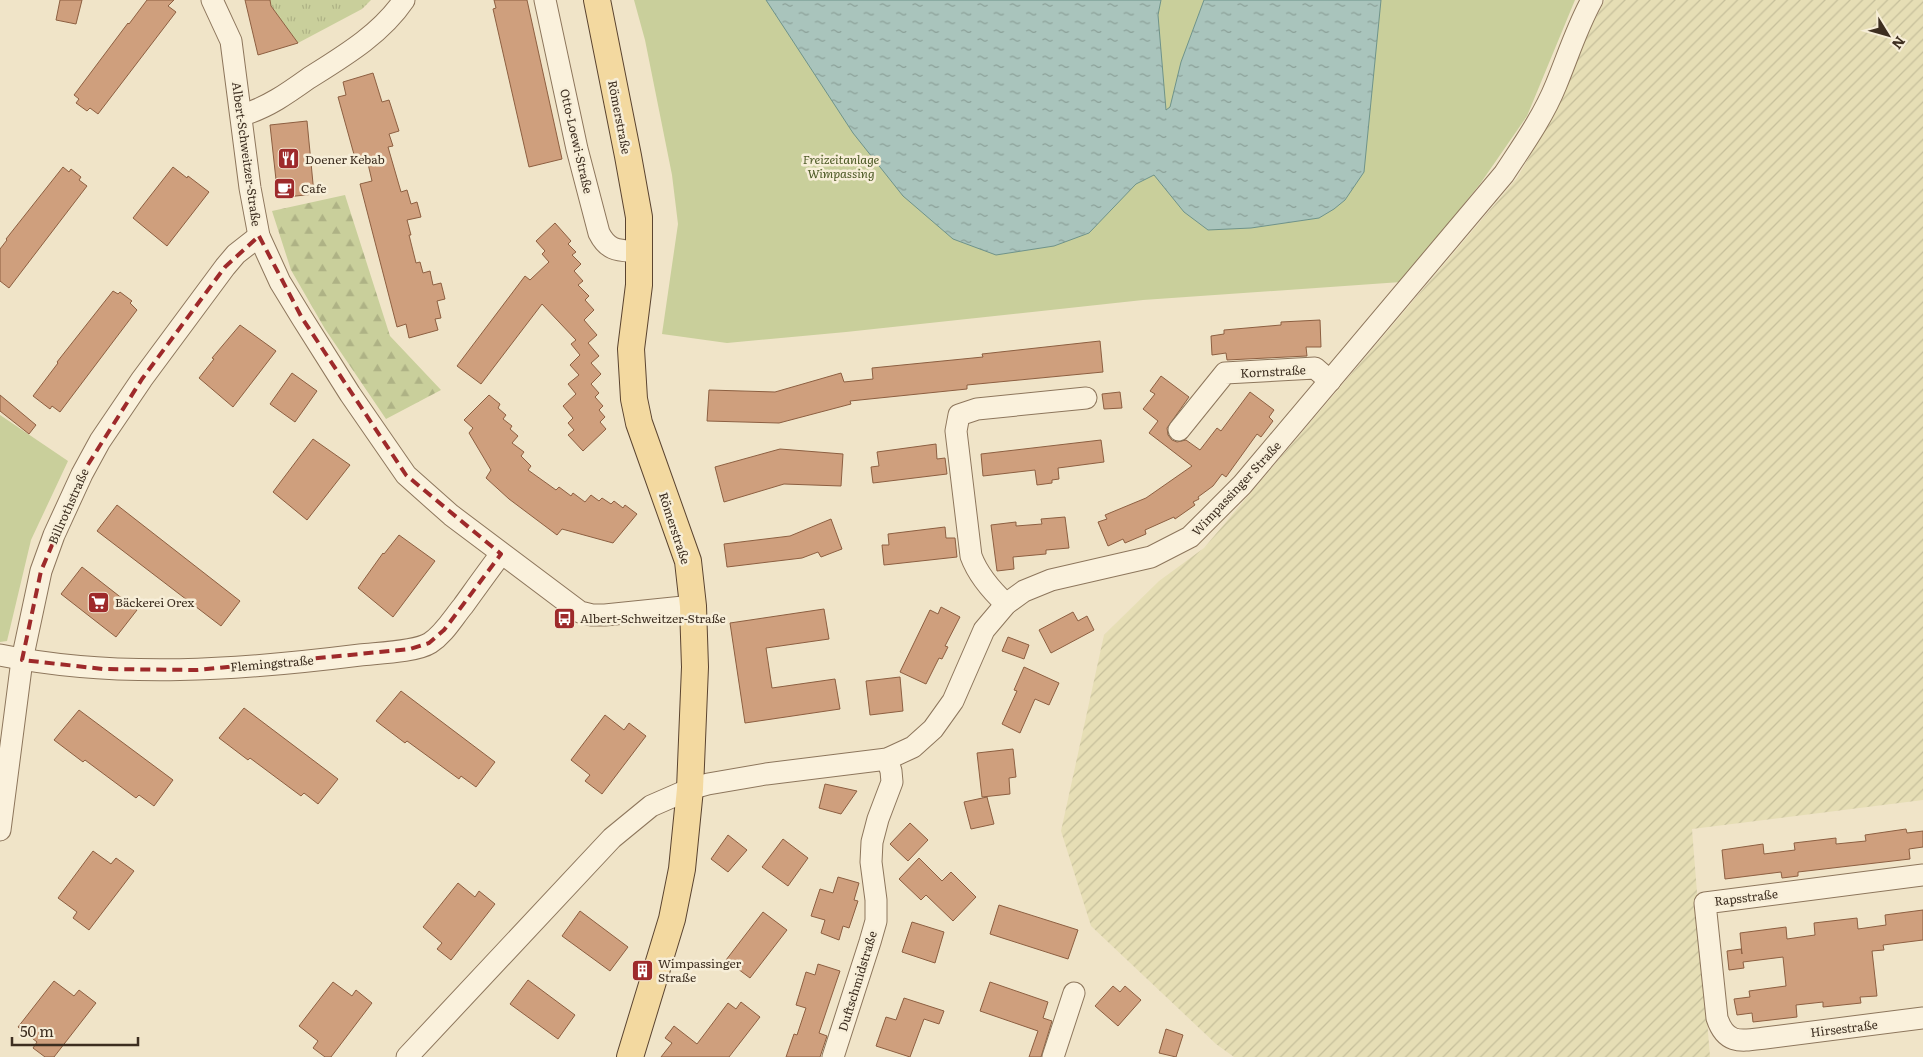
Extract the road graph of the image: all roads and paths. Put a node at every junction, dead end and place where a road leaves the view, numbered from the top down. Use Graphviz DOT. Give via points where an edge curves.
graph roads {
  1 [pos="212,0"];
  2 [pos="404,0"];
  3 [pos="545,0"];
  4 [pos="597,0"];
  5 [pos="1592,0"];
  6 [pos="242,115"];
  7 [pos="259,236"];
  8 [pos="640,252"];
  9 [pos="1330,381"];
  10 [pos="1086,398"];
  11 [pos="1179,430"];
  12 [pos="501,554"];
  13 [pos="1006,604"];
  14 [pos="693,606"];
  15 [pos="0,655"];
  16 [pos="22,660"];
  17 [pos="887,759"];
  18 [pos="690,789"];
  19 [pos="0,830"];
  20 [pos="1923,875"];
  21 [pos="1074,993"];
  22 [pos="1923,1018"];
  23 [pos="1727,1036"];
  24 [pos="1766,1048"];
  25 [pos="407,1057"];
  26 [pos="630,1057"];
  27 [pos="833,1057"];
  28 [pos="1053,1057"];
  1 -- 6 [label="street, Albert-Schweitzer-Straße" via="231,41"];
  2 -- 6 [label="street" via="389,19 361,43 271,103"];
  3 -- 8 [label="street, Otto-Loewi-Straße" via="599,233 609,247"];
  4 -- 8 [label="main road, Römerstraße" via="639,217"];
  5 -- 9 [label="street, Wimpassinger Straße" via="1534,128 1504,174"];
  6 -- 7 [label="street, Albert-Schweitzer-Straße"];
  7 -- 12 [label="street, Albert-Schweitzer-Straße" via="280,282 302,318 406,475"];
  7 -- 16 [label="street, Billrothstraße" via="225,267 142,379 93,453 41,570"];
  8 -- 14 [label="main road, Römerstraße" via="631,349 634,398 639,423 688,561"];
  9 -- 11 [label="street, Kornstraße" via="1315,368 1225,373"];
  9 -- 13 [label="street, Wimpassinger Straße" via="1242,485 1190,538 1151,558 1051,580 1024,591"];
  10 -- 13 [label="street" via="977,409 960,415 956,431 971,556 983,578"];
  12 -- 14 [label="street, Albert-Schweitzer-Straße" via="580,612 605,615"];
  12 -- 16 [label="street, Flemingstraße" via="444,630 429,644 410,649 198,670 103,669"];
  13 -- 17 [label="street, Wimpassinger Straße" via="984,630 953,701 933,730 913,747"];
  14 -- 18 [label="main road, Römerstraße" via="695,667"];
  15 -- 16 [label="street, Flemingstraße"];
  16 -- 19 [label="street, Billrothstraße"];
  17 -- 18 [label="street, Wimpassinger Straße" via="766,774"];
  17 -- 27 [label="street, Duftschmidstraße" via="892,782 872,842 876,921"];
  18 -- 25 [label="street, Wimpassinger Straße" via="651,806 612,838"];
  18 -- 26 [label="main road, Römerstraße" via="678,894"];
  20 -- 23 [label="street, Rapsstraße" via="1705,902 1717,1018"];
  21 -- 28 [label="street"];
  22 -- 24 [label="street, Hirsestraße"];
  23 -- 24 [label="street, Hirsestraße"];
}
